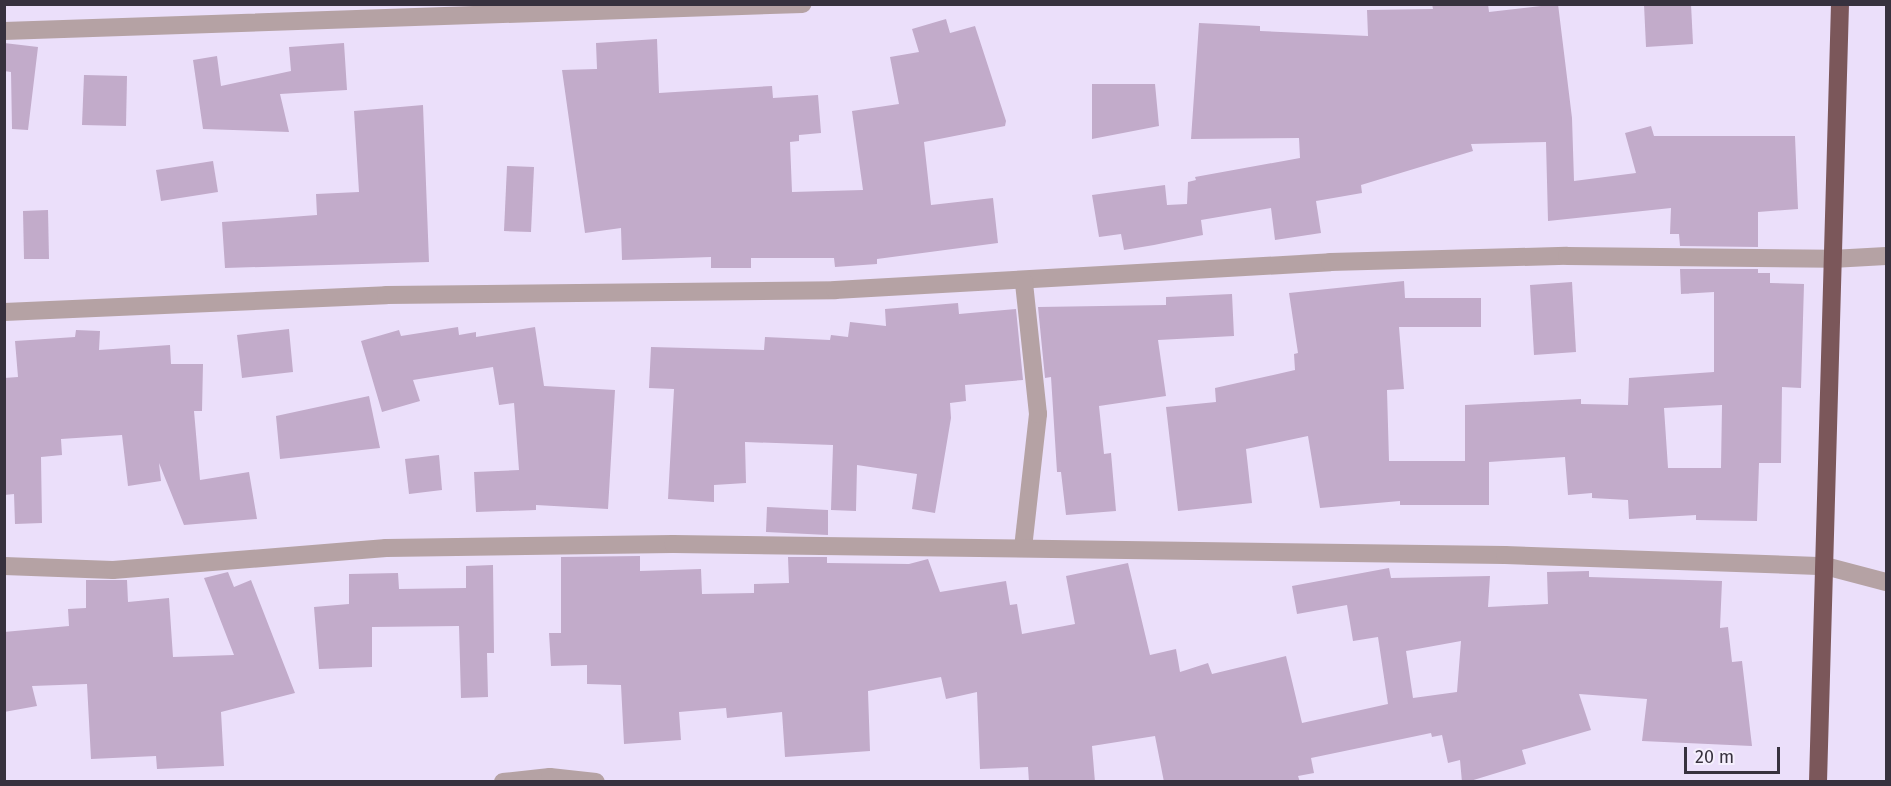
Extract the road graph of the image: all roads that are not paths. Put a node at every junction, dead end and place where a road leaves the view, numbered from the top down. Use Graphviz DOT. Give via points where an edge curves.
graph roads {
  1 [pos="803,4"];
  2 [pos="1840,4"];
  3 [pos="4,31"];
  4 [pos="1887,256"];
  5 [pos="1832,259"];
  6 [pos="1024,282"];
  7 [pos="4,312"];
  8 [pos="1023,548"];
  9 [pos="1825,566"];
  10 [pos="4,567"];
  11 [pos="1887,582"];
  12 [pos="503,782"];
  13 [pos="596,782"];
  14 [pos="1818,782"];
  1 -- 3 [label="street"];
  2 -- 5 [label="highway"];
  4 -- 5 [label="street"];
  5 -- 6 [label="street" via="1567,256 1330,261"];
  5 -- 9 [label="highway"];
  6 -- 7 [label="street" via="835,290 386,295"];
  6 -- 8 [label="street" via="1038,414"];
  8 -- 9 [label="street" via="1505,555"];
  8 -- 10 [label="street" via="519,544 386,548 113,570"];
  9 -- 11 [label="street"];
  9 -- 14 [label="highway"];
  12 -- 13 [label="street" via="549,777"];
}
